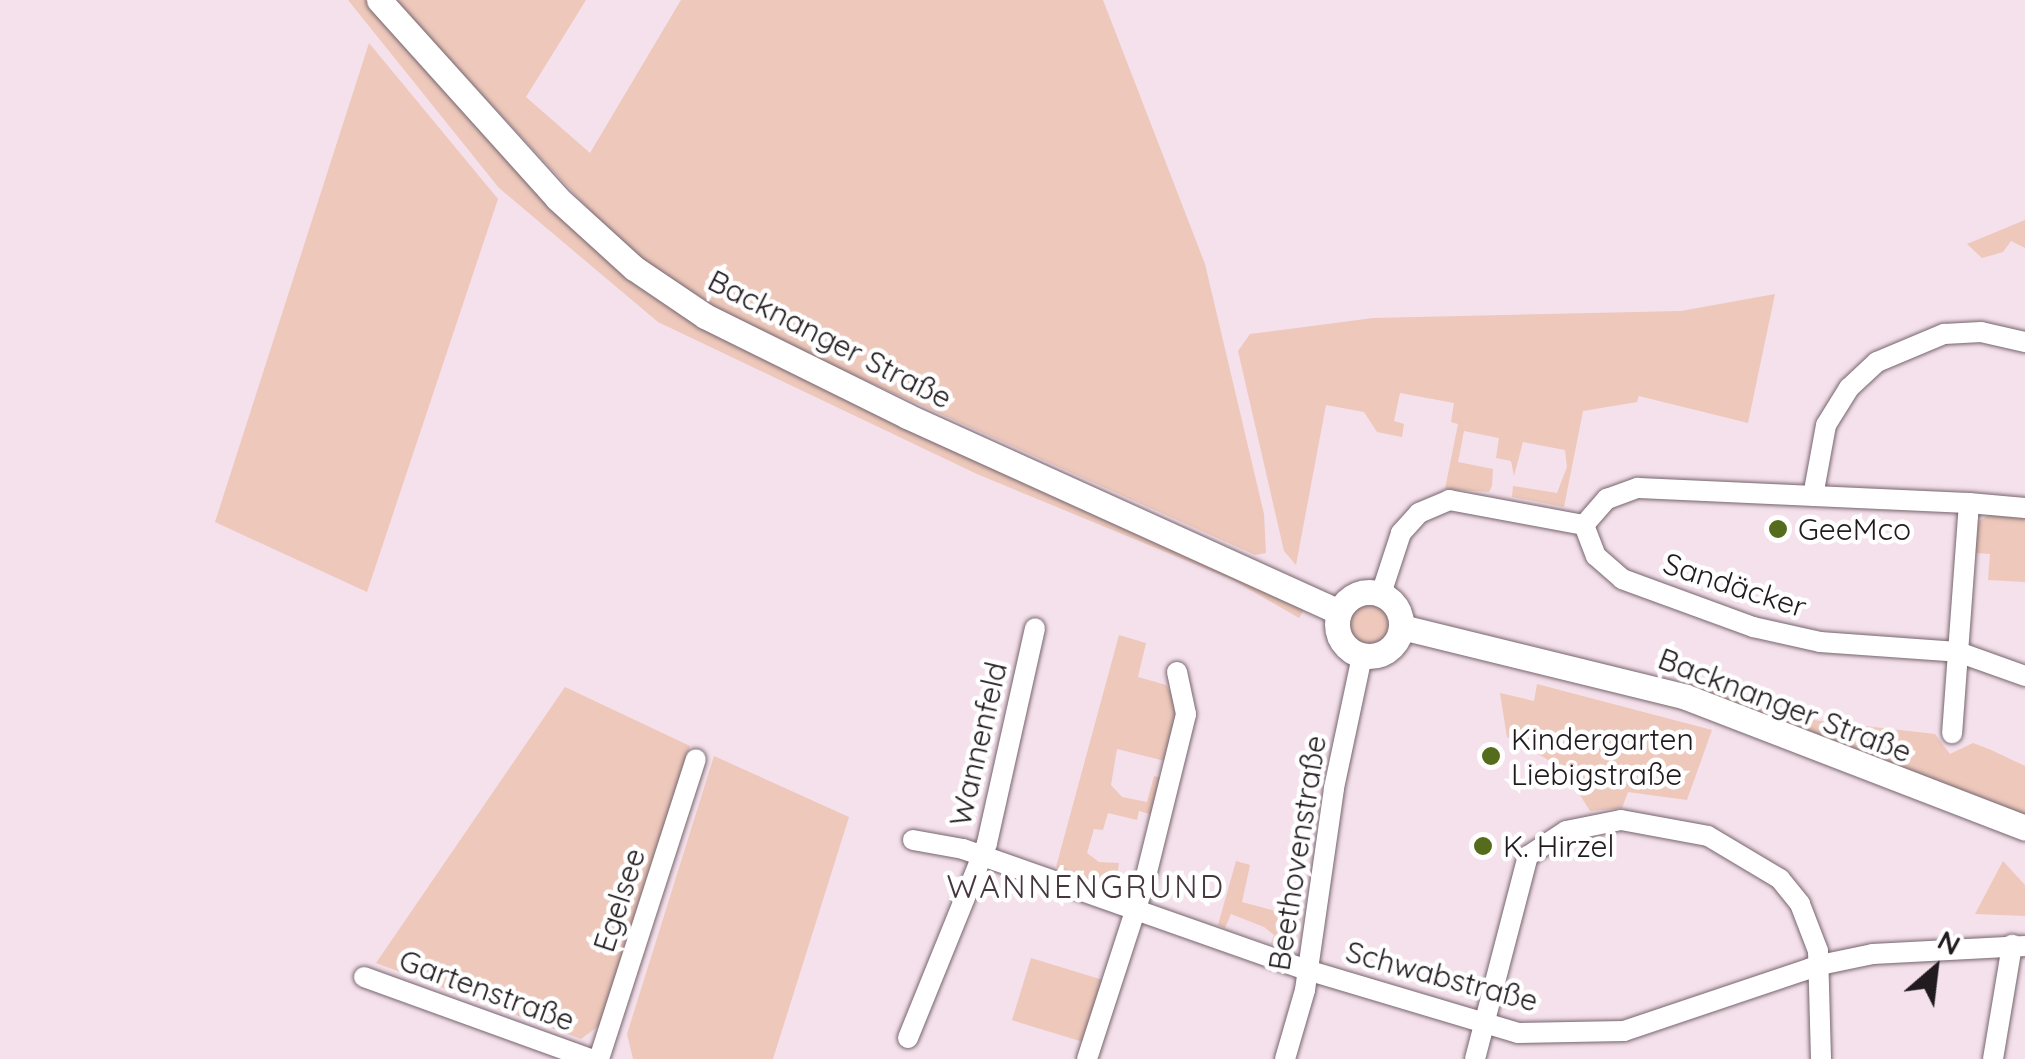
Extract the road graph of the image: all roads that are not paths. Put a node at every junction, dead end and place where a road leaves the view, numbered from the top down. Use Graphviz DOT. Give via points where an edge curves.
graph roads {
  1 [pos="379,0"];
  2 [pos="2025,342"];
  3 [pos="1813,496"];
  4 [pos="1968,504"];
  5 [pos="2025,508"];
  6 [pos="1584,525"];
  7 [pos="1381,594"];
  8 [pos="1339,612"];
  9 [pos="1402,627"];
  10 [pos="1034,628"];
  11 [pos="1958,652"];
  12 [pos="1362,656"];
  13 [pos="1177,672"];
  14 [pos="2025,676"];
  15 [pos="1952,734"];
  16 [pos="696,759"];
  17 [pos="2025,828"];
  18 [pos="913,840"];
  19 [pos="982,857"];
  20 [pos="1135,911"];
  21 [pos="2018,945"];
  22 [pos="1820,965"];
  23 [pos="1307,970"];
  24 [pos="364,977"];
  25 [pos="1483,1022"];
  26 [pos="908,1038"];
  27 [pos="590,1059"];
  28 [pos="600,1059"];
  29 [pos="1087,1059"];
  30 [pos="1285,1059"];
  31 [pos="1475,1059"];
  32 [pos="1822,1059"];
  33 [pos="1993,1059"];
  1 -- 8 [label="street, Backnanger Straße" via="558,198 634,268 705,316 857,393"];
  2 -- 3 [label="street" via="1982,332 1944,334 1876,362 1828,420"];
  3 -- 4 [label="street"];
  3 -- 6 [label="street" via="1638,488 1607,499"];
  4 -- 5 [label="street"];
  4 -- 11 [label="street"];
  6 -- 7 [label="street" via="1462,500 1439,502 1402,533"];
  6 -- 11 [label="street, Sandäcker" via="1596,556 1622,579 1754,626 1820,642"];
  7 -- 8 [label="street" via="1356,594"];
  7 -- 9 [label="street" via="1399,611"];
  8 -- 12 [label="street" via="1340,639"];
  9 -- 12 [label="street" via="1388,650"];
  9 -- 17 [label="street, Backnanger Straße" via="1686,697"];
  10 -- 19 [label="street, Wannenfeld"];
  11 -- 14 [label="street, Sandäcker"];
  11 -- 15 [label="street"];
  12 -- 23 [label="street, Beethovenstraße"];
  13 -- 20 [label="street" via="1186,714"];
  16 -- 28 [label="street, Egelsee"];
  18 -- 19 [label="street, Schwabstraße"];
  19 -- 20 [label="street, Schwabstraße"];
  19 -- 26 [label="street, Wannenfeld"];
  20 -- 23 [label="street, Schwabstraße"];
  20 -- 29 [label="street"];
  21 -- 22 [label="street, Schwabstraße" via="1916,948"];
  21 -- 33 [label="street"];
  22 -- 25 [label="street, Schwabstraße" via="1624,1031 1550,1035"];
  22 -- 25 [label="street" via="1800,904 1780,879 1738,848 1636,820 1594,822 1554,836 1528,856"];
  22 -- 32 [label="street"];
  23 -- 25 [label="street, Schwabstraße"];
  23 -- 30 [label="street, Beethovenstraße"];
  24 -- 27 [label="street, Gartenstraße"];
  25 -- 31 [label="street"];
}
